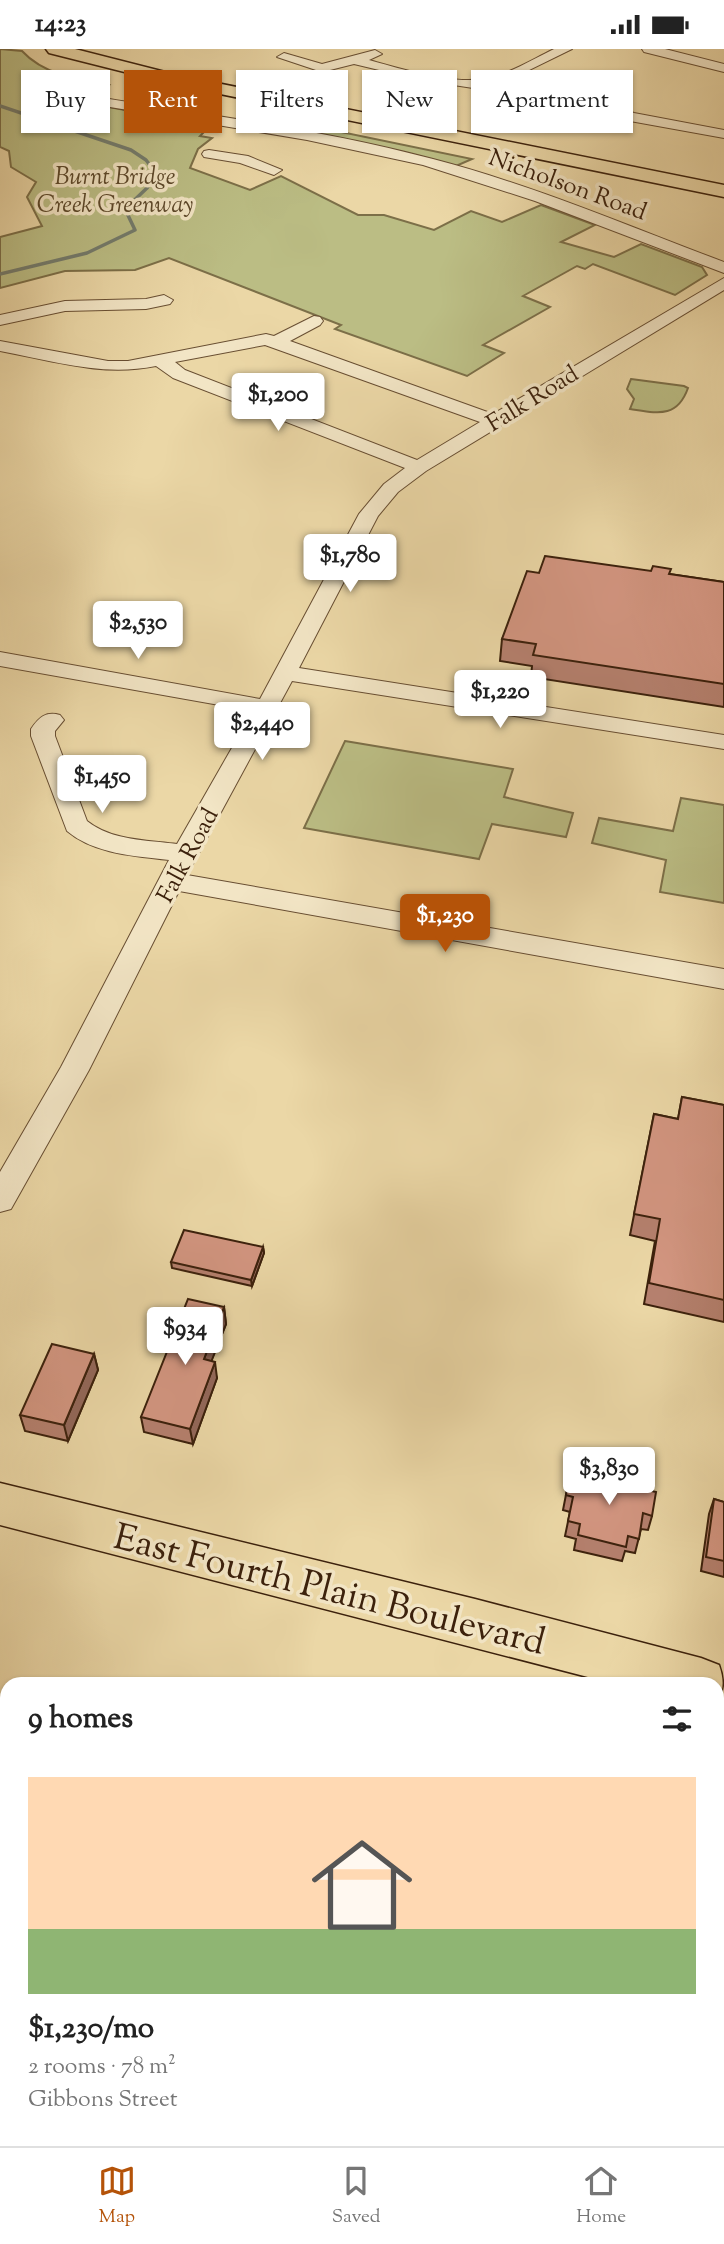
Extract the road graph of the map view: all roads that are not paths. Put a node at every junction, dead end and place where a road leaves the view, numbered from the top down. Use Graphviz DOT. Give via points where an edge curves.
graph roads {
  1 [pos="55,49"];
  2 [pos="68,49"];
  3 [pos="95,49"];
  4 [pos="103,49"];
  5 [pos="391,49"];
  6 [pos="565,49"];
  7 [pos="649,49"];
  8 [pos="284,58"];
  9 [pos="356,59"];
  10 [pos="142,62"];
  11 [pos="724,68"];
  12 [pos="228,90"];
  13 [pos="110,103"];
  14 [pos="633,118"];
  15 [pos="236,124"];
  16 [pos="289,133"];
  17 [pos="724,134"];
  18 [pos="209,154"];
  19 [pos="243,159"];
  20 [pos="274,170"];
  21 [pos="724,181"];
  22 [pos="724,191"];
  23 [pos="724,268"];
  24 [pos="724,283"];
  25 [pos="164,300"];
  26 [pos="0,320"];
  27 [pos="314,321"];
  28 [pos="277,341"];
  29 [pos="0,347"];
  30 [pos="160,360"];
  31 [pos="495,421"];
  32 [pos="419,467"];
  33 [pos="0,659"];
  34 [pos="284,673"];
  35 [pos="267,707"];
  36 [pos="52,720"];
  37 [pos="724,742"];
  38 [pos="185,853"];
  39 [pos="173,881"];
  40 [pos="724,979"];
  41 [pos="0,1200"];
  42 [pos="0,1504"];
  43 [pos="678,1677"];
  1 -- 12 [label="main road"];
  2 -- 12 [label="main road"];
  3 -- 10 [label="main road"];
  4 -- 10 [label="main road"];
  5 -- 9 [label="street"];
  6 -- 9 [label="street" via="486,83 382,68"];
  7 -- 11 [label="street"];
  8 -- 9 [label="street" via="314,68"];
  10 -- 21 [label="main road"];
  12 -- 22 [label="main road"];
  13 -- 15 [label="street, Nicholson Road"];
  14 -- 17 [label="street"];
  16 -- 19 [label="street"];
  16 -- 23 [label="street, Nicholson Road" via="382,150 463,172"];
  18 -- 19 [label="street"];
  19 -- 20 [label="street"];
  24 -- 31 [label="street, Falk Road"];
  25 -- 26 [label="street" via="65,306"];
  27 -- 28 [label="street"];
  28 -- 30 [label="street" via="254,339"];
  28 -- 31 [label="street"];
  29 -- 30 [label="street" via="108,366"];
  30 -- 32 [label="street" via="178,374"];
  31 -- 32 [label="street, Falk Road"];
  32 -- 34 [label="street, Falk Road" via="391,488 369,514"];
  33 -- 35 [label="street"];
  34 -- 35 [label="street, Falk Road"];
  34 -- 37 [label="street"];
  35 -- 38 [label="street, Falk Road"];
  36 -- 38 [label="street" via="43,736 82,831 119,843"];
  38 -- 39 [label="street, Falk Road"];
  39 -- 40 [label="street"];
  39 -- 41 [label="street, Falk Road"];
  42 -- 43 [label="main road, East Fourth Plain Boulevard"];
}
